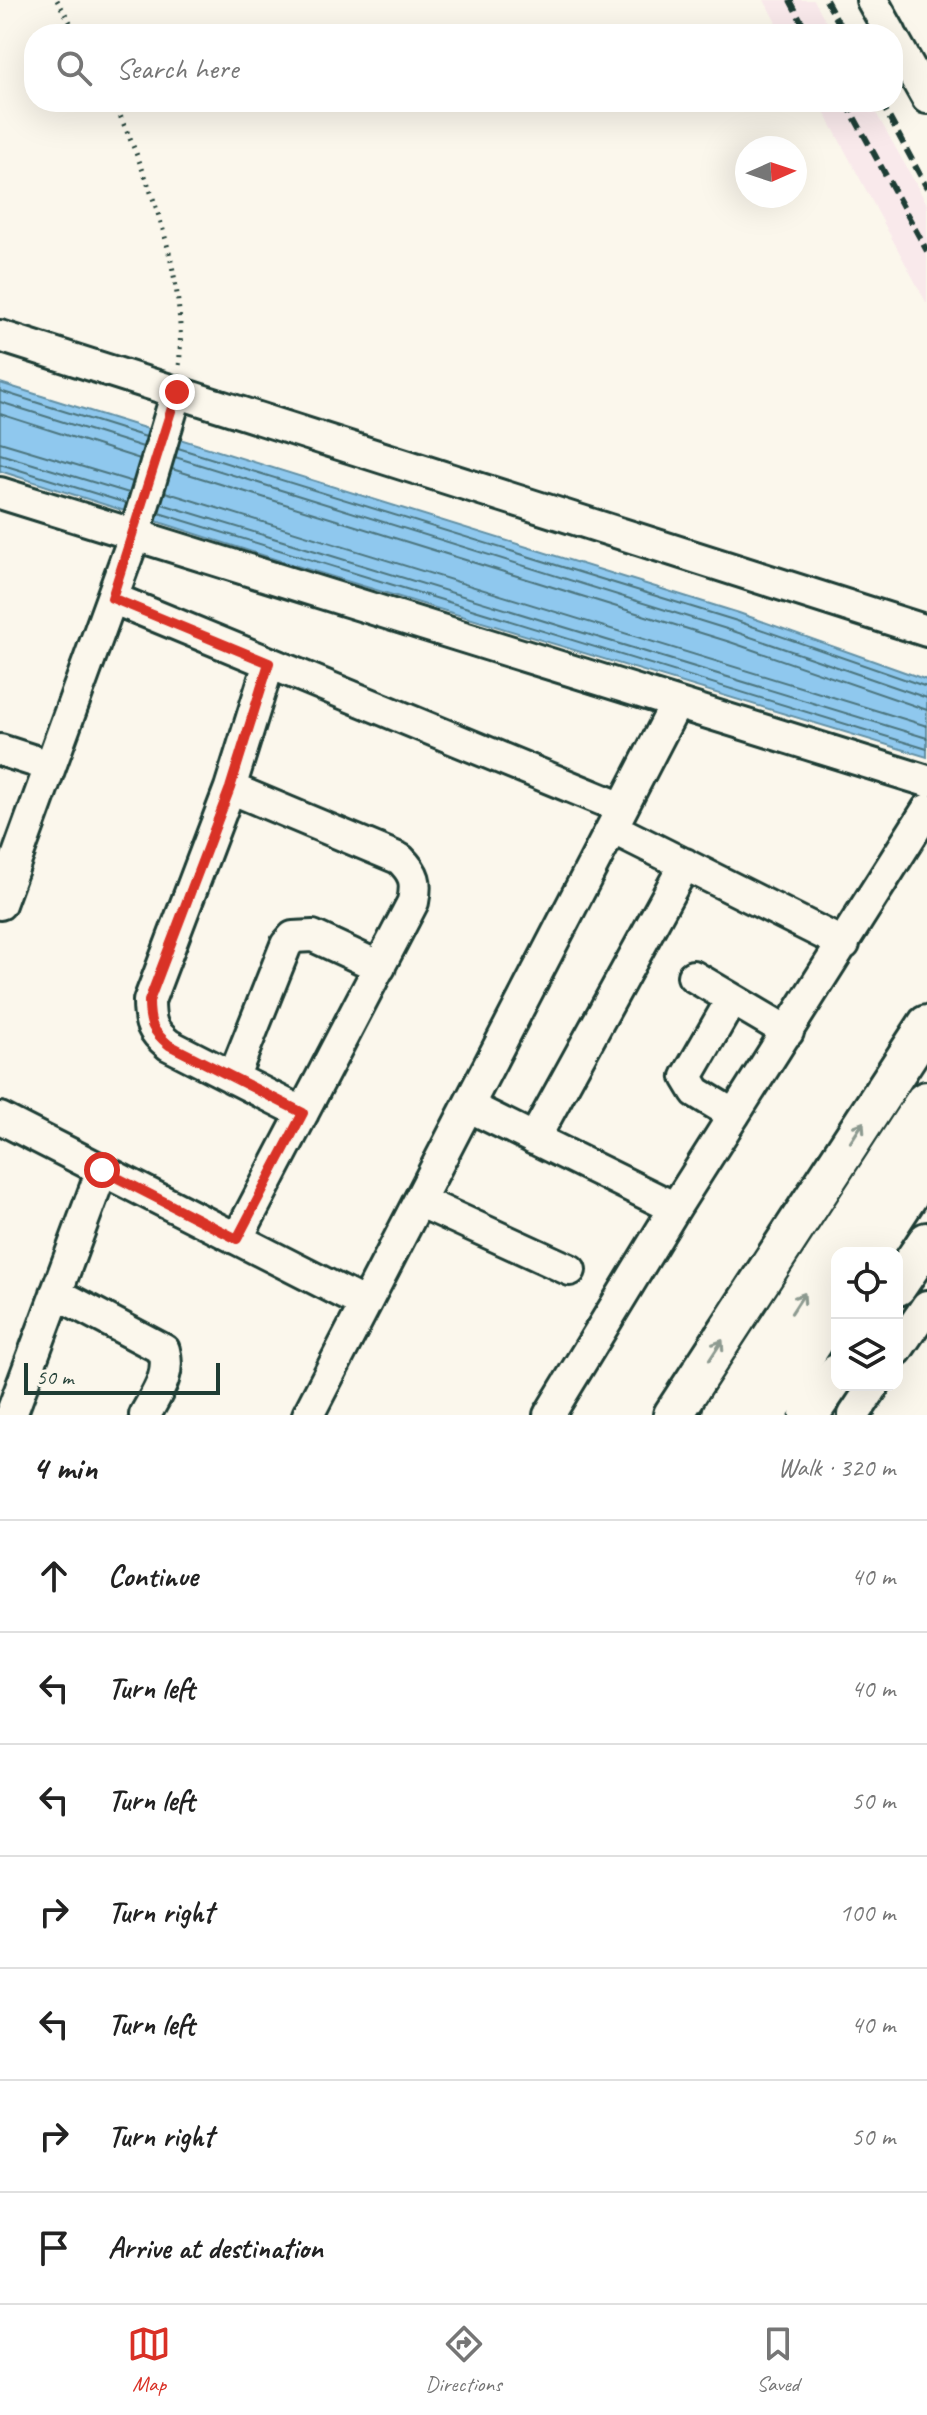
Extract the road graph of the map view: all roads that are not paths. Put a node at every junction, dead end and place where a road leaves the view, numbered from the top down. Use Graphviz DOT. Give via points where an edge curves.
graph roads {
  1 [pos="872,0"];
  2 [pos="885,24"];
  3 [pos="903,55"];
  4 [pos="927,98"];
  5 [pos="0,336"];
  6 [pos="174,400"];
  7 [pos="0,493"];
  8 [pos="135,531"];
  9 [pos="112,598"];
  10 [pos="927,631"];
  11 [pos="269,663"];
  12 [pos="676,704"];
  13 [pos="0,750"];
  14 [pos="50,766"];
  15 [pos="927,781"];
  16 [pos="230,788"];
  17 [pos="927,810"];
  18 [pos="617,818"];
  19 [pos="685,864"];
  20 [pos="0,904"];
  21 [pos="844,944"];
  22 [pos="380,967"];
  23 [pos="693,976"];
  24 [pos="732,999"];
  25 [pos="927,1025"];
  26 [pos="788,1032"];
  27 [pos="233,1078"];
  28 [pos="927,1104"];
  29 [pos="468,1106"];
  30 [pos="303,1113"];
  31 [pos="734,1115"];
  32 [pos="0,1118"];
  33 [pos="534,1139"];
  34 [pos="927,1161"];
  35 [pos="102,1170"];
  36 [pos="419,1201"];
  37 [pos="675,1208"];
  38 [pos="237,1239"];
  39 [pos="927,1242"];
  40 [pos="871,1247"];
  41 [pos="570,1270"];
  42 [pos="903,1277"];
  43 [pos="56,1293"];
  44 [pos="365,1304"];
  45 [pos="927,1306"];
  46 [pos="831,1309"];
  47 [pos="903,1341"];
  48 [pos="831,1383"];
  49 [pos="870,1391"];
  50 [pos="11,1415"];
  51 [pos="145,1415"];
  52 [pos="308,1415"];
  53 [pos="549,1415"];
  54 [pos="673,1415"];
  55 [pos="725,1415"];
  56 [pos="762,1415"];
  57 [pos="809,1415"];
  58 [pos="854,1415"];
  1 -- 2 [label="street"];
  3 -- 4 [label="street"];
  5 -- 6 [label="street"];
  6 -- 8 [label="street"];
  6 -- 10 [label="street"];
  7 -- 8 [label="street"];
  8 -- 9 [label="street"];
  8 -- 12 [label="street"];
  9 -- 11 [label="street"];
  9 -- 14 [label="street"];
  11 -- 16 [label="street"];
  11 -- 18 [label="street"];
  12 -- 15 [label="street"];
  12 -- 18 [label="street"];
  13 -- 14 [label="street"];
  14 -- 20 [label="street"];
  16 -- 22 [label="street" via="400,859 411,871 417,884 413,902"];
  16 -- 27 [label="street" via="149,1001 149,1021 169,1045"];
  17 -- 21 [label="street"];
  18 -- 19 [label="street"];
  18 -- 29 [label="street"];
  19 -- 21 [label="street"];
  19 -- 33 [label="street"];
  21 -- 26 [label="street"];
  22 -- 27 [label="street" via="313,936 293,937"];
  22 -- 30 [label="street"];
  23 -- 24 [label="street"];
  24 -- 26 [label="street"];
  24 -- 31 [label="street" via="687,1077 696,1092"];
  54 -- 25 [label="main road, one-way"];
  26 -- 31 [label="street"];
  27 -- 30 [label="street"];
  55 -- 28 [label="highway, one-way"];
  29 -- 33 [label="street"];
  29 -- 36 [label="street"];
  30 -- 38 [label="street"];
  31 -- 37 [label="street"];
  32 -- 35 [label="street"];
  33 -- 37 [label="street"];
  34 -- 40 [label="highway"];
  35 -- 38 [label="street"];
  35 -- 43 [label="street"];
  36 -- 41 [label="street"];
  36 -- 44 [label="street"];
  37 -- 53 [label="street"];
  38 -- 44 [label="street"];
  39 -- 42 [label="main road"];
  43 -- 50 [label="street"];
  43 -- 51 [label="street" via="164,1350 165,1377"];
  44 -- 52 [label="street"];
  45 -- 47 [label="street"];
  46 -- 56 [label="highway"];
  48 -- 57 [label="main road"];
  49 -- 58 [label="street"];
}
